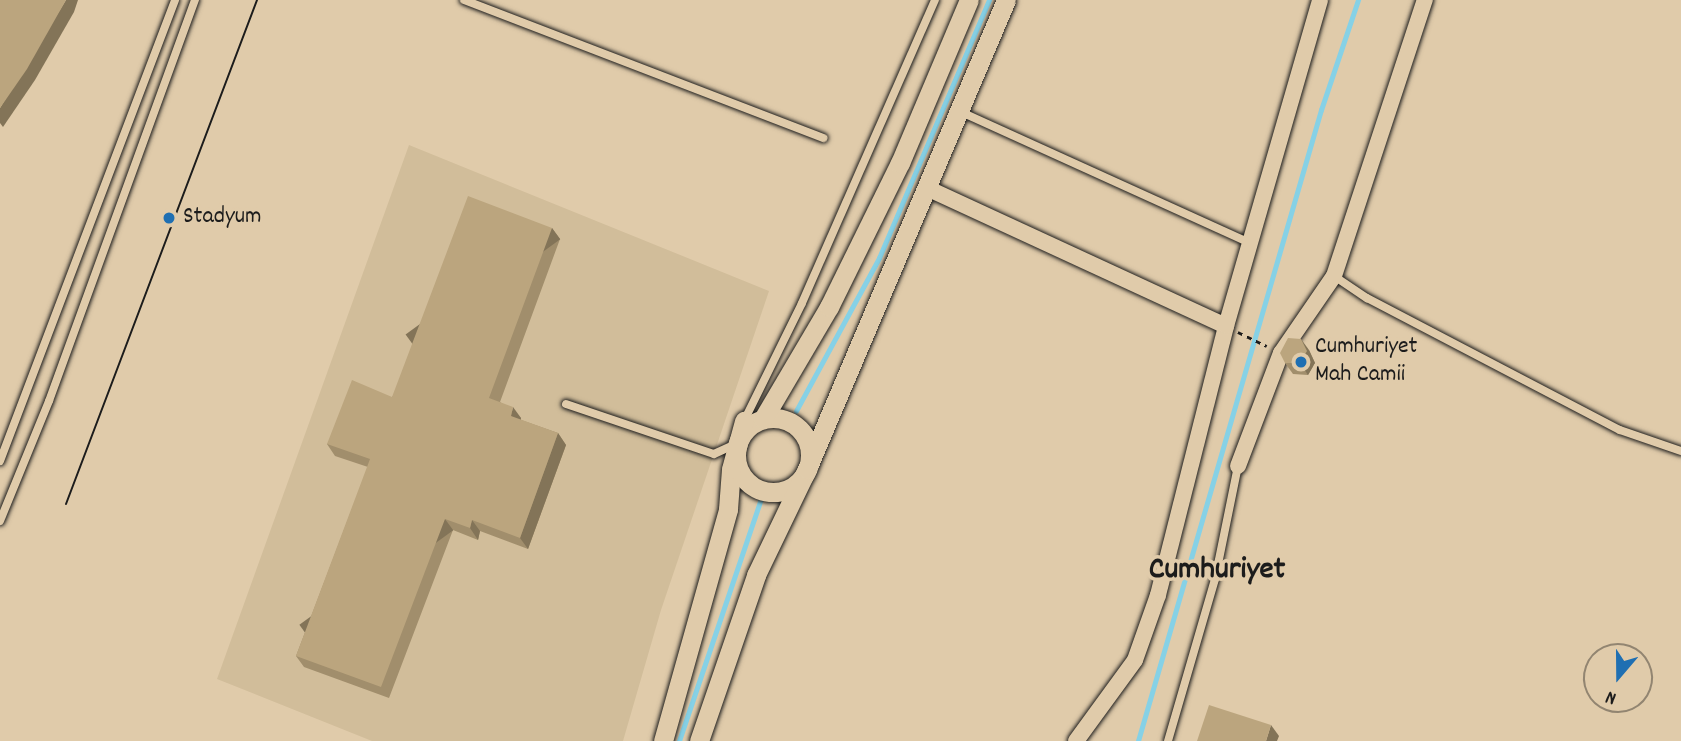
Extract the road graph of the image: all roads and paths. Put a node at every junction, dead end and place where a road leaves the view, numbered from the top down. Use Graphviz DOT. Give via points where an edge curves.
graph roads {
  1 [pos="175,0"];
  2 [pos="195,0"];
  3 [pos="464,0"];
  4 [pos="935,0"];
  5 [pos="969,0"];
  6 [pos="1006,0"];
  7 [pos="1320,0"];
  8 [pos="1425,0"];
  9 [pos="959,111"];
  10 [pos="823,138"];
  11 [pos="927,188"];
  12 [pos="1250,243"];
  13 [pos="1334,276"];
  14 [pos="1226,326"];
  15 [pos="1281,353"];
  16 [pos="566,404"];
  17 [pos="753,420"];
  18 [pos="738,443"];
  19 [pos="1681,451"];
  20 [pos="0,461"];
  21 [pos="1238,466"];
  22 [pos="807,470"];
  23 [pos="0,521"];
  24 [pos="663,741"];
  25 [pos="699,741"];
  26 [pos="1076,741"];
  27 [pos="1168,741"];
  1 -- 20 [label="lane"];
  2 -- 23 [label="lane" via="49,401"];
  3 -- 10 [label="lane"];
  4 -- 17 [label="lane"];
  5 -- 17 [label="street" via="900,163 829,307"];
  6 -- 9 [label="street"];
  7 -- 12 [label="street"];
  8 -- 13 [label="street"];
  9 -- 11 [label="street"];
  9 -- 12 [label="lane"];
  11 -- 14 [label="street"];
  11 -- 22 [label="street"];
  12 -- 14 [label="street"];
  13 -- 15 [label="street"];
  13 -- 19 [label="lane" via="1367,298 1620,430"];
  14 -- 15 [label="path"];
  14 -- 26 [label="street" via="1158,595 1135,660"];
  15 -- 21 [label="street"];
  16 -- 18 [label="lane" via="714,454"];
  17 -- 18 [label="street"];
  17 -- 22 [label="street" via="786,421 804,435 809,446"];
  18 -- 22 [label="street" via="738,467 754,487 778,492 800,480"];
  18 -- 24 [label="street" via="729,509"];
  21 -- 27 [label="lane" via="1215,579"];
  22 -- 25 [label="street" via="756,575"];
}
